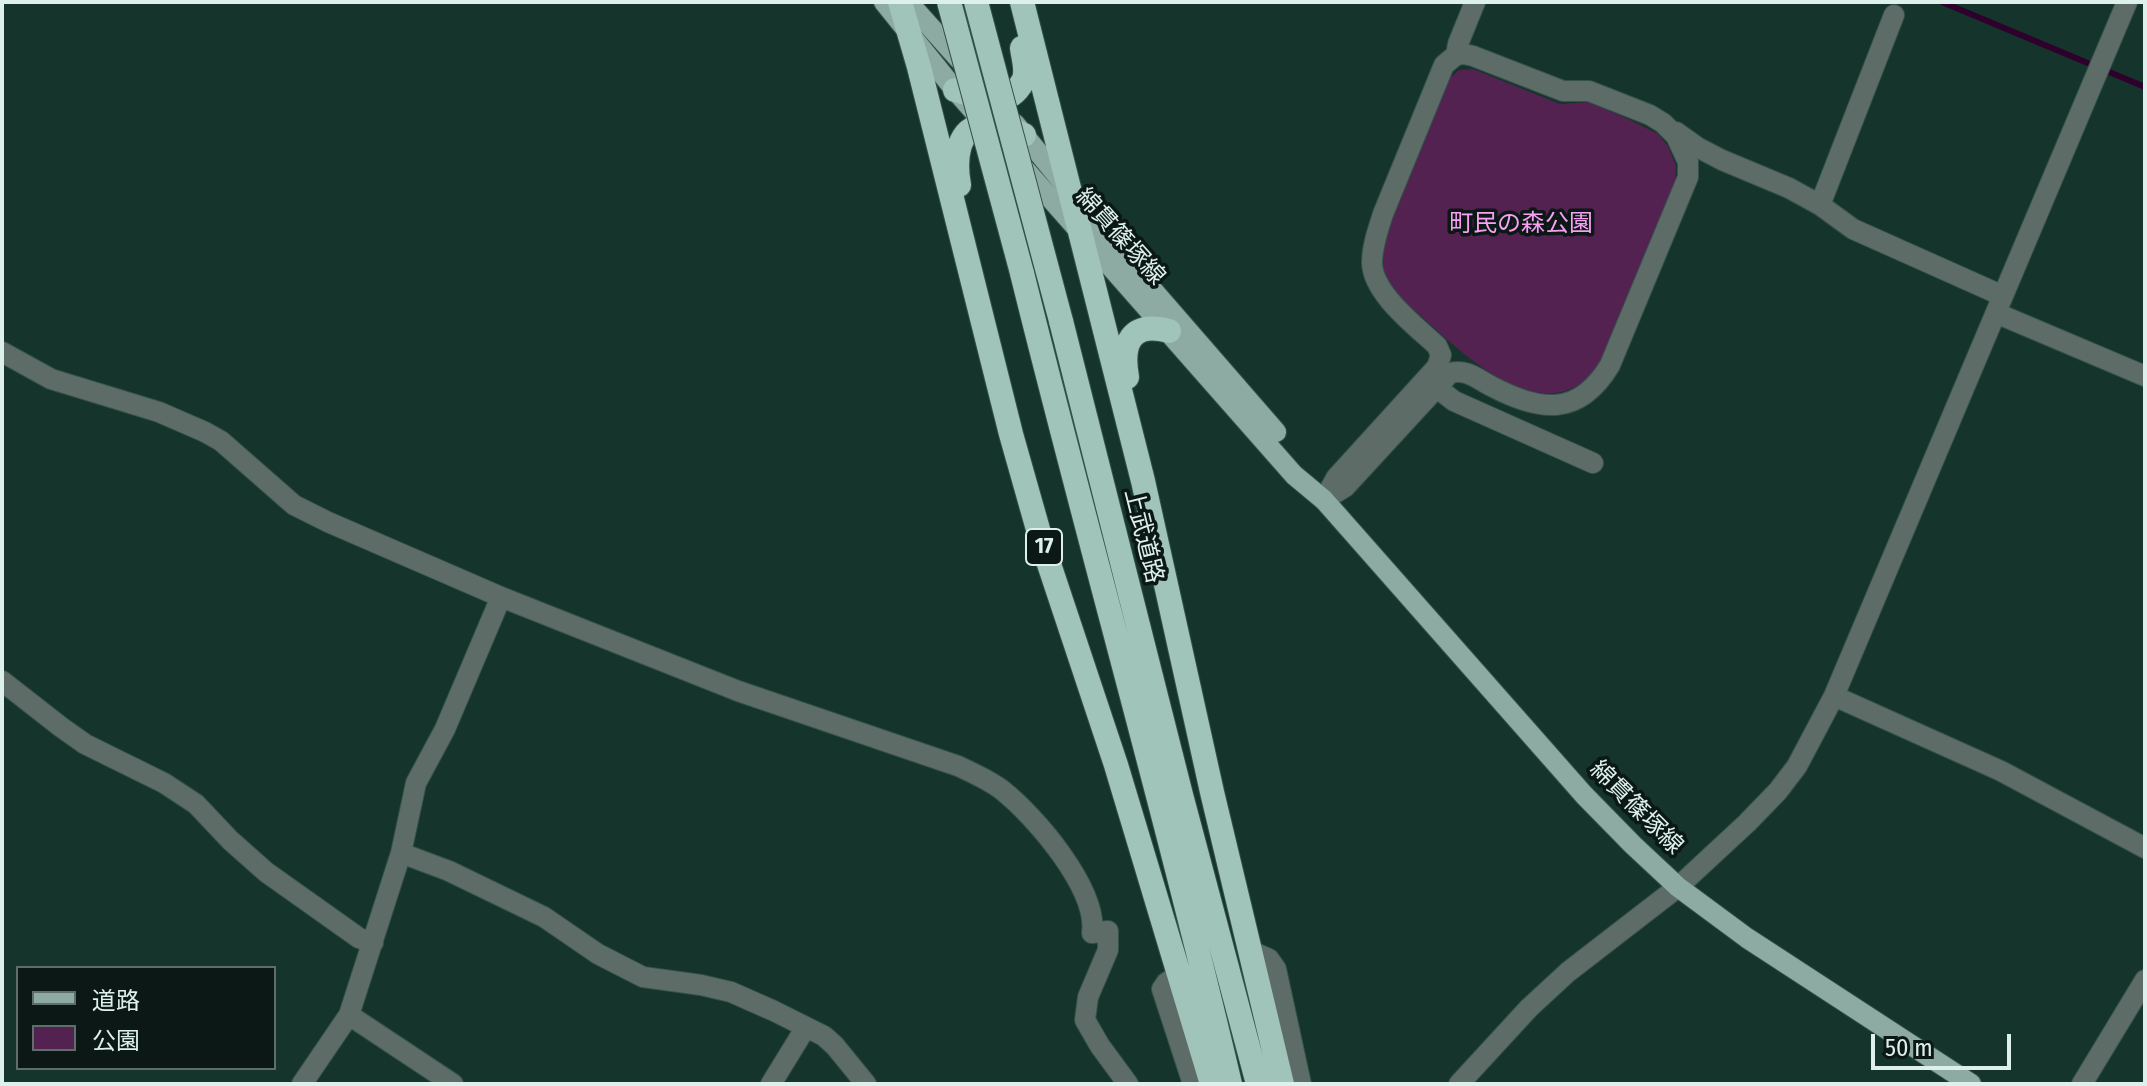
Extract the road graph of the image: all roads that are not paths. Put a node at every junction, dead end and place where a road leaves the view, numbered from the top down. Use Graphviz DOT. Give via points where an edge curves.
graph roads {
  1 [pos="884,2"];
  2 [pos="900,2"];
  3 [pos="908,2"];
  4 [pos="949,2"];
  5 [pos="976,2"];
  6 [pos="1020,2"];
  7 [pos="1475,2"];
  8 [pos="2127,2"];
  9 [pos="1894,15"];
  10 [pos="911,37"];
  11 [pos="1456,55"];
  12 [pos="955,90"];
  13 [pos="995,100"];
  14 [pos="1663,123"];
  15 [pos="985,125"];
  16 [pos="1024,135"];
  17 [pos="1722,160"];
  18 [pos="1688,177"];
  19 [pos="1069,188"];
  20 [pos="1820,205"];
  21 [pos="1080,233"];
  22 [pos="976,298"];
  23 [pos="1999,305"];
  24 [pos="1169,331"];
  25 [pos="2,352"];
  26 [pos="2145,376"];
  27 [pos="1436,387"];
  28 [pos="1593,463"];
  29 [pos="1143,481"];
  30 [pos="1324,500"];
  31 [pos="501,597"];
  32 [pos="2,681"];
  33 [pos="1834,696"];
  34 [pos="2145,848"];
  35 [pos="401,853"];
  36 [pos="1678,887"];
  37 [pos="373,943"];
  38 [pos="1251,951"];
  39 [pos="1178,975"];
  40 [pos="2145,980"];
  41 [pos="349,1015"];
  42 [pos="806,1027"];
  43 [pos="302,1084"];
  44 [pos="453,1084"];
  45 [pos="771,1084"];
  46 [pos="866,1084"];
  47 [pos="1128,1084"];
  48 [pos="1193,1084"];
  49 [pos="1212,1084"];
  50 [pos="1230,1084"];
  51 [pos="1258,1084"];
  52 [pos="1282,1084"];
  53 [pos="1301,1084"];
  54 [pos="1459,1084"];
  55 [pos="1971,1084"];
  56 [pos="2082,1084"];
  1 -- 10 [label="main road, 綿貫篠塚線"];
  2 -- 10 [label="highway, 17"];
  3 -- 13 [label="main road, 綿貫篠塚線"];
  4 -- 50 [label="highway, 17, bridge"];
  5 -- 51 [label="highway, 上武道路, bridge"];
  6 -- 13 [label="highway" via="1025,75 1017,91"];
  6 -- 19 [label="highway"];
  7 -- 11 [label="street"];
  8 -- 23 [label="street"];
  9 -- 20 [label="street"];
  10 -- 12 [label="main road, 綿貫篠塚線"];
  10 -- 22 [label="highway, 17"];
  11 -- 14 [label="street" via="1473,56 1563,91 1589,91"];
  11 -- 30 [label="street" via="1444,65 1395,185 1372,263 1374,278 1387,296 1441,355 1428,379 1336,478"];
  12 -- 13 [label="highway"];
  12 -- 15 [label="main road, 綿貫篠塚線"];
  13 -- 16 [label="main road, 綿貫篠塚線"];
  14 -- 17 [label="street"];
  14 -- 18 [label="street" via="1683,149"];
  15 -- 16 [label="highway"];
  15 -- 21 [label="main road, 綿貫篠塚線"];
  15 -- 22 [label="highway" via="966,135 956,158"];
  16 -- 19 [label="main road, 綿貫篠塚線"];
  17 -- 18 [label="street" via="1701,162"];
  17 -- 20 [label="street"];
  18 -- 27 [label="street" via="1610,365 1589,392 1570,403 1530,403 1459,371"];
  19 -- 21 [label="highway"];
  19 -- 30 [label="main road, 綿貫篠塚線" via="1305,466"];
  20 -- 23 [label="street" via="1853,229"];
  21 -- 24 [label="main road, 綿貫篠塚線"];
  21 -- 29 [label="highway"];
  22 -- 39 [label="highway, 17" via="1041,540"];
  23 -- 26 [label="street"];
  23 -- 33 [label="street"];
  24 -- 29 [label="highway" via="1139,330 1126,348"];
  24 -- 30 [label="main road, 綿貫篠塚線" via="1294,475"];
  25 -- 31 [label="street" via="51,379 169,415 205,432 294,505"];
  27 -- 28 [label="street" via="1468,408"];
  27 -- 30 [label="street" via="1345,487"];
  29 -- 38 [label="highway"];
  30 -- 36 [label="main road, 綿貫篠塚線" via="1584,795"];
  31 -- 35 [label="street" via="416,783"];
  31 -- 47 [label="street" via="738,691 958,766 999,788 1036,822 1084,891 1092,933 1108,931 1108,950 1088,997 1085,1020"];
  32 -- 37 [label="street" via="85,744 196,804 266,872"];
  33 -- 34 [label="street" via="2001,771"];
  33 -- 36 [label="street" via="1778,791"];
  35 -- 37 [label="street"];
  35 -- 42 [label="street" via="544,917 643,977 731,992"];
  36 -- 54 [label="street" via="1568,972"];
  36 -- 55 [label="main road, 綿貫篠塚線"];
  37 -- 41 [label="street"];
  38 -- 52 [label="highway"];
  38 -- 53 [label="street" via="1269,959 1276,969"];
  39 -- 48 [label="street" via="1162,989"];
  39 -- 49 [label="highway, 17"];
  40 -- 56 [label="street"];
  41 -- 43 [label="street"];
  41 -- 44 [label="street"];
  42 -- 45 [label="street"];
  42 -- 46 [label="street" via="835,1046"];
}
